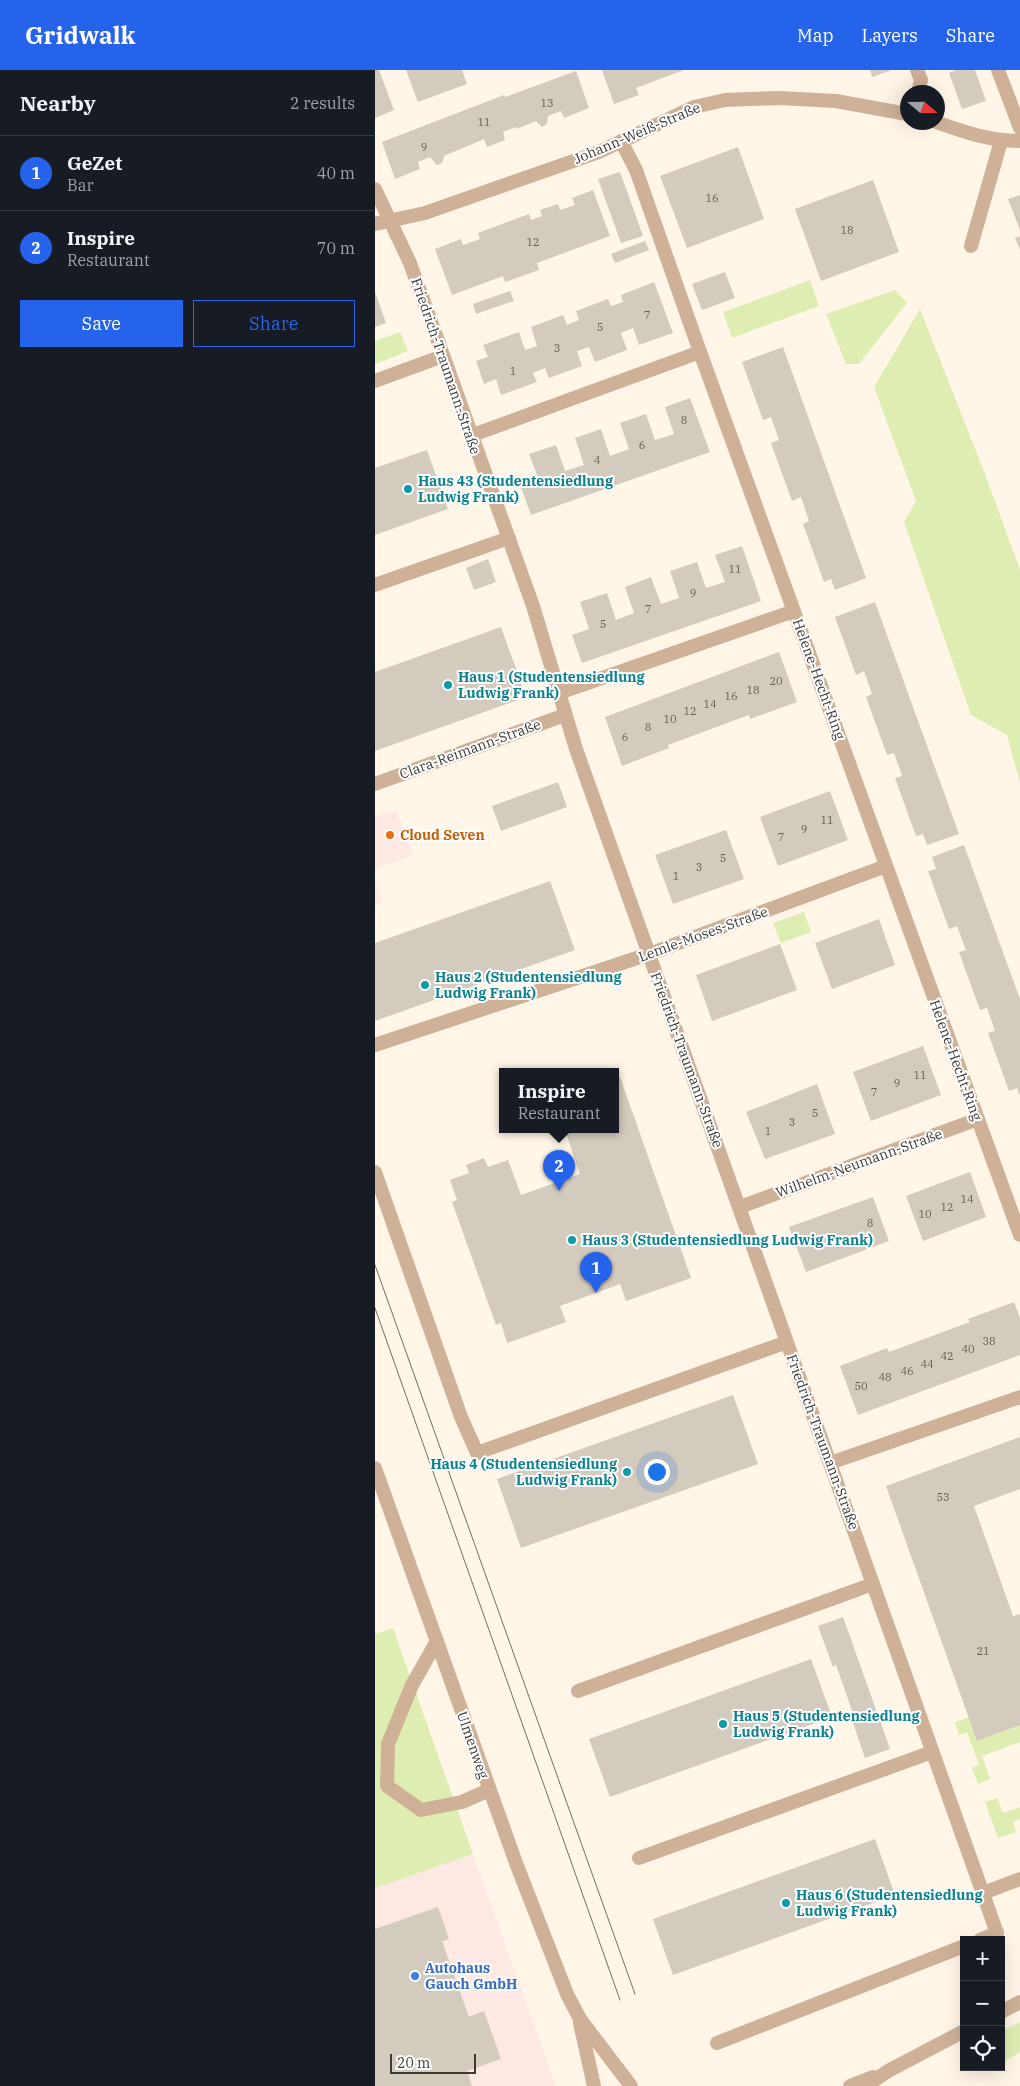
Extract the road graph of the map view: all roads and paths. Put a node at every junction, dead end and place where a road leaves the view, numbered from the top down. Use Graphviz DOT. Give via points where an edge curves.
graph roads {
  1 [pos="917,70"];
  2 [pos="998,70"];
  3 [pos="920,85"];
  4 [pos="900,113"];
  5 [pos="945,125"];
  6 [pos="1020,128"];
  7 [pos="1020,140"];
  8 [pos="621,141"];
  9 [pos="1001,141"];
  10 [pos="375,189"];
  11 [pos="390,221"];
  12 [pos="375,224"];
  13 [pos="971,246"];
  14 [pos="700,352"];
  15 [pos="443,356"];
  16 [pos="375,380"];
  17 [pos="471,436"];
  18 [pos="509,538"];
  19 [pos="375,585"];
  20 [pos="794,612"];
  21 [pos="559,693"];
  22 [pos="565,715"];
  23 [pos="375,784"];
  24 [pos="886,866"];
  25 [pos="649,954"];
  26 [pos="375,1045"];
  27 [pos="978,1119"];
  28 [pos="375,1172"];
  29 [pos="740,1207"];
  30 [pos="1020,1235"];
  31 [pos="787,1342"];
  32 [pos="1020,1397"];
  33 [pos="830,1462"];
  34 [pos="376,1475"];
  35 [pos="873,1584"];
  36 [pos="437,1642"];
  37 [pos="577,1691"];
  38 [pos="932,1752"];
  39 [pos="489,1790"];
  40 [pos="639,1858"];
  41 [pos="1020,1879"];
  42 [pos="983,1893"];
  43 [pos="990,1936"];
  44 [pos="960,1948"];
  45 [pos="1020,2002"];
  46 [pos="1005,2010"];
  47 [pos="580,2020"];
  48 [pos="960,2033"];
  49 [pos="717,2043"];
  50 [pos="888,2071"];
  51 [pos="630,2083"];
  52 [pos="594,2086"];
  53 [pos="644,2086"];
  54 [pos="850,2086"];
  55 [pos="866,2086"];
  1 -- 3 [label="street"];
  2 -- 6 [label="street"];
  4 -- 8 [label="street, Johann-Weiß-Straße" via="836,101 725,100 694,107"];
  5 -- 9 [label="street"];
  7 -- 9 [label="street"];
  8 -- 11 [label="street, Johann-Weiß-Straße" via="599,152 425,213"];
  8 -- 14 [label="street, Helene-Hecht-Ring" via="636,170"];
  9 -- 13 [label="street"];
  10 -- 11 [label="street, Friedrich-Traumann-Straße"];
  11 -- 12 [label="street, Johann-Weiß-Straße"];
  11 -- 15 [label="street, Friedrich-Traumann-Straße" via="410,263"];
  14 -- 17 [label="street"];
  14 -- 20 [label="street, Helene-Hecht-Ring"];
  15 -- 16 [label="street"];
  15 -- 17 [label="street, Friedrich-Traumann-Straße"];
  17 -- 18 [label="street, Friedrich-Traumann-Straße"];
  18 -- 19 [label="street"];
  18 -- 21 [label="street, Friedrich-Traumann-Straße"];
  20 -- 21 [label="street"];
  20 -- 24 [label="street, Helene-Hecht-Ring"];
  21 -- 22 [label="street, Friedrich-Traumann-Straße"];
  22 -- 23 [label="street, Clara-Reimann-Straße"];
  22 -- 25 [label="street, Friedrich-Traumann-Straße"];
  24 -- 25 [label="street, Lemle-Moses-Straße"];
  24 -- 27 [label="street, Helene-Hecht-Ring"];
  25 -- 26 [label="street, Lemle-Moses-Straße"];
  25 -- 29 [label="street, Friedrich-Traumann-Straße"];
  27 -- 29 [label="street, Wilhelm-Neumann-Straße"];
  27 -- 30 [label="street, Helene-Hecht-Ring"];
  28 -- 31 [label="street" via="461,1417 477,1453"];
  29 -- 31 [label="street, Friedrich-Traumann-Straße"];
  31 -- 33 [label="street, Friedrich-Traumann-Straße"];
  32 -- 33 [label="street"];
  33 -- 35 [label="street, Friedrich-Traumann-Straße"];
  34 -- 36 [label="street, Ulmenweg"];
  35 -- 37 [label="street"];
  35 -- 38 [label="street, Friedrich-Traumann-Straße"];
  36 -- 39 [label="street, Ulmenweg"];
  36 -- 39 [label="street" via="412,1685 389,1744 387,1786 421,1810 463,1802"];
  38 -- 40 [label="street"];
  38 -- 42 [label="street, Friedrich-Traumann-Straße"];
  39 -- 47 [label="street, Ulmenweg" via="567,1994"];
  41 -- 42 [label="street"];
  42 -- 43 [label="street, Friedrich-Traumann-Straße" via="997,1933"];
  44 -- 49 [label="street"];
  45 -- 46 [label="street"];
  47 -- 51 [label="street, Ulmenweg"];
  47 -- 52 [label="street, Ulmenweg"];
  48 -- 50 [label="street"];
  50 -- 54 [label="street"];
  50 -- 55 [label="street"];
  51 -- 53 [label="street"];
}
